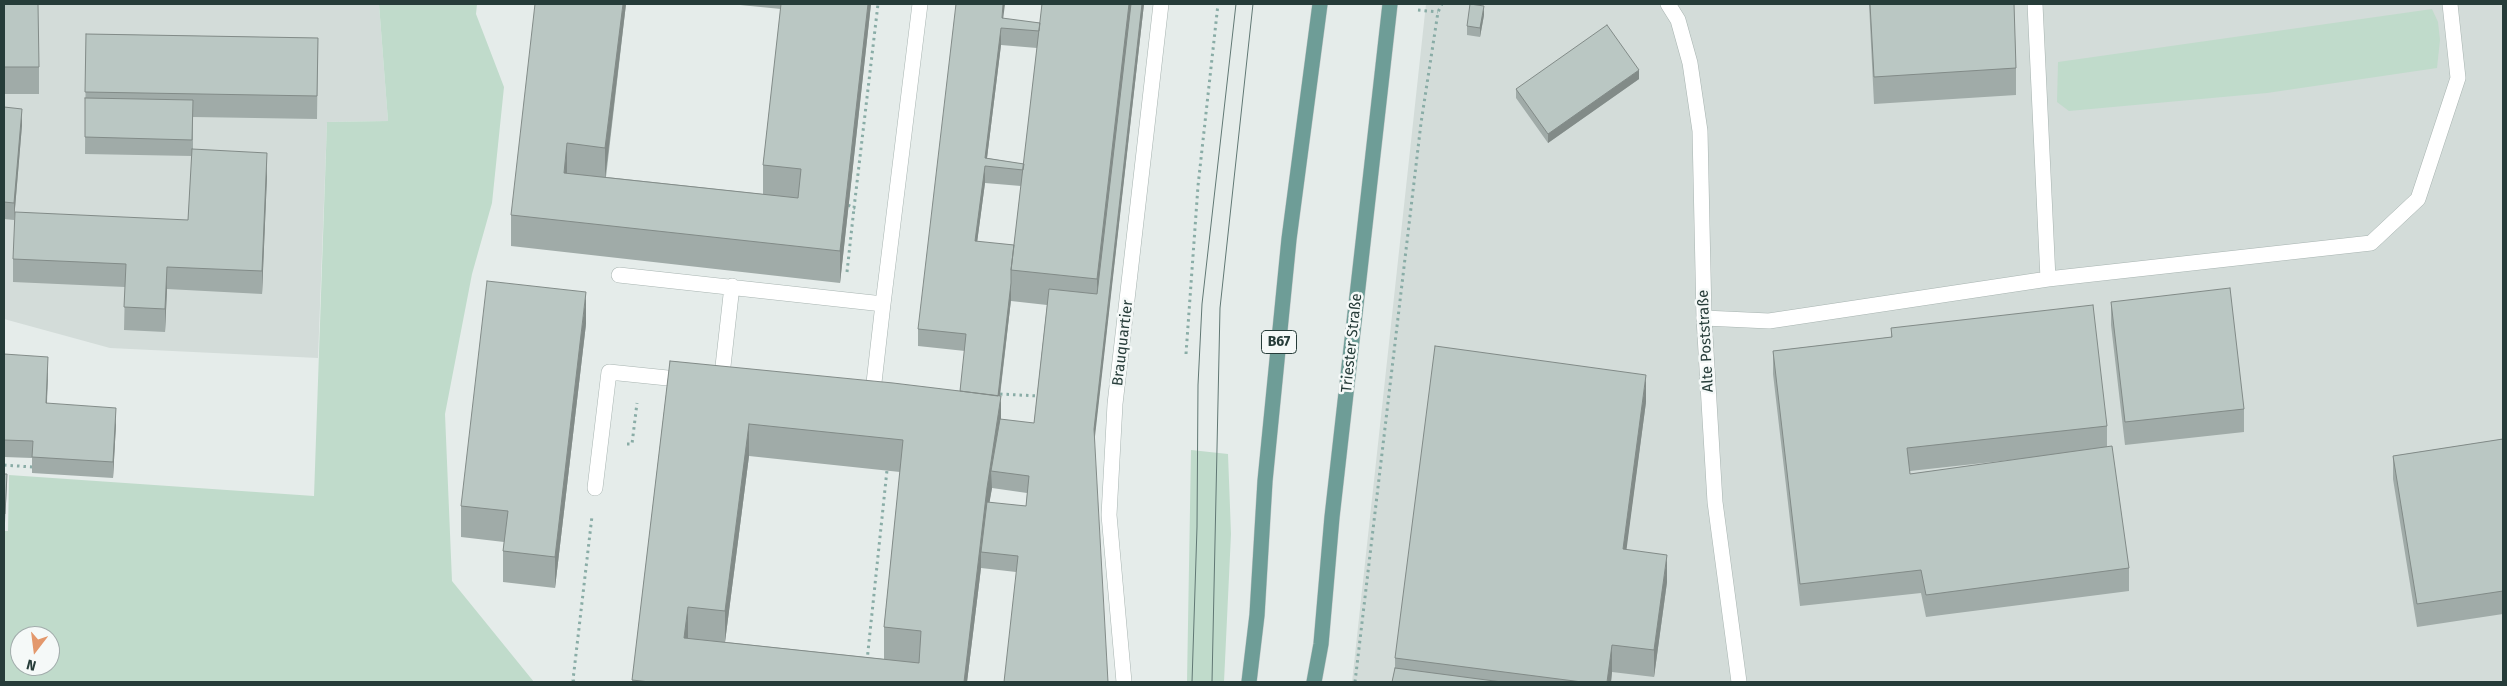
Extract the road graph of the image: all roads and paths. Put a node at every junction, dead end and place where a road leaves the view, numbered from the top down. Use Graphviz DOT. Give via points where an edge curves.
graph roads {
  1 [pos="878,4"];
  2 [pos="920,4"];
  3 [pos="1161,4"];
  4 [pos="1218,4"];
  5 [pos="1320,4"];
  6 [pos="1390,4"];
  7 [pos="1442,4"];
  8 [pos="1668,4"];
  9 [pos="2035,4"];
  10 [pos="2450,4"];
  11 [pos="848,205"];
  12 [pos="854,208"];
  13 [pos="619,275"];
  14 [pos="2048,279"];
  15 [pos="732,286"];
  16 [pos="844,300"];
  17 [pos="883,304"];
  18 [pos="1704,318"];
  19 [pos="1186,354"];
  20 [pos="720,384"];
  21 [pos="740,386"];
  22 [pos="1000,394"];
  23 [pos="1038,396"];
  24 [pos="853,399"];
  25 [pos="4,465"];
  26 [pos="32,467"];
  27 [pos="887,470"];
  28 [pos="595,488"];
  29 [pos="867,668"];
  30 [pos="574,682"];
  31 [pos="1124,682"];
  32 [pos="1249,682"];
  33 [pos="1314,682"];
  34 [pos="1355,682"];
  35 [pos="1739,682"];
  1 -- 12 [label="path"];
  2 -- 17 [label="street"];
  3 -- 31 [label="street, Brauquartier" via="1115,404 1109,515"];
  4 -- 19 [label="path" via="1198,186"];
  5 -- 32 [label="main road, B67" via="1289,239"];
  6 -- 33 [label="main road, Triester Straße" via="1332,517 1321,644"];
  7 -- 34 [label="path" via="1438,12 1421,123"];
  8 -- 18 [label="street, Alte Poststraße" via="1678,20 1690,63 1700,131"];
  9 -- 14 [label="street"];
  10 -- 14 [label="street" via="2458,78 2421,190 2418,199 2371,243"];
  11 -- 12 [label="path"];
  12 -- 16 [label="path"];
  13 -- 15 [label="street"];
  14 -- 18 [label="street" via="1769,321"];
  15 -- 16 [label="street"];
  15 -- 20 [label="street"];
  16 -- 17 [label="street"];
  17 -- 24 [label="street" via="872,401"];
  18 -- 35 [label="street, Alte Poststraße" via="1715,502"];
  20 -- 21 [label="street"];
  20 -- 28 [label="street" via="609,372"];
  22 -- 23 [label="path"];
  25 -- 26 [label="path"];
  27 -- 29 [label="path"];
  28 -- 30 [label="path"];
}
